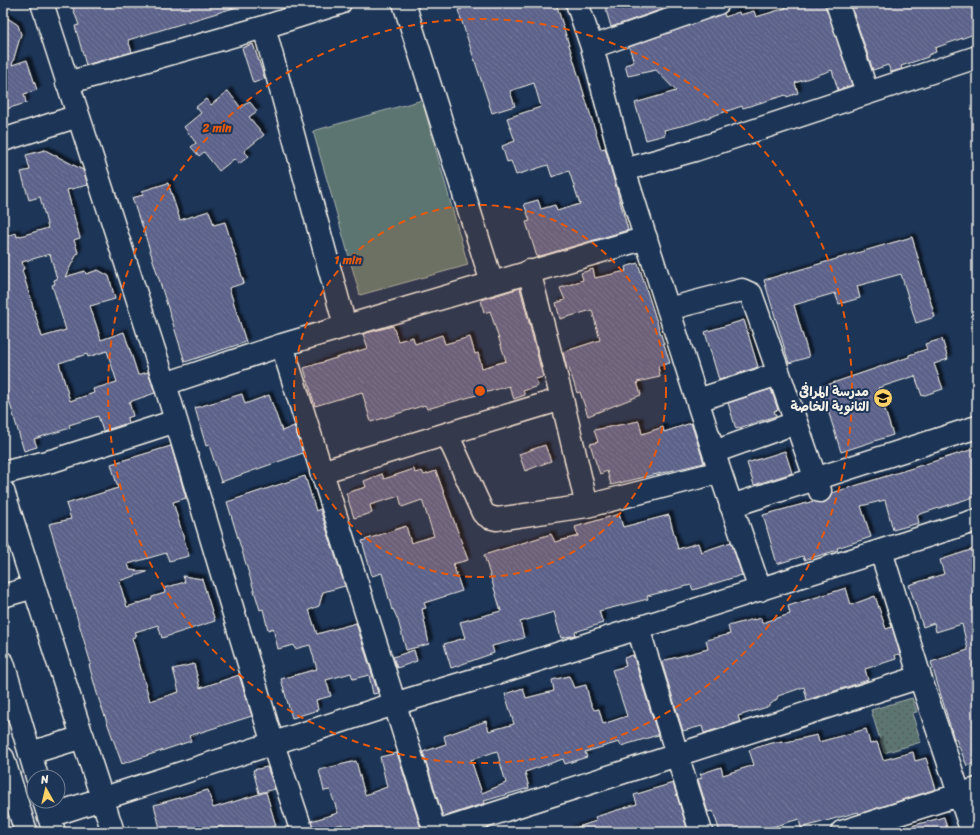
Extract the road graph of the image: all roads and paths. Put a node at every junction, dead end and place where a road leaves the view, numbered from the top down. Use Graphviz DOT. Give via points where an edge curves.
graph roads {
  1 [pos="42,3"];
  2 [pos="404,3"];
  3 [pos="577,3"];
  4 [pos="716,3"];
  5 [pos="837,3"];
  6 [pos="327,5"];
  7 [pos="264,27"];
  8 [pos="592,47"];
  9 [pos="977,57"];
  10 [pos="67,83"];
  11 [pos="867,92"];
  12 [pos="78,116"];
  13 [pos="3,140"];
  14 [pos="624,170"];
  15 [pos="646,238"];
  16 [pos="529,271"];
  17 [pos="492,283"];
  18 [pos="668,310"];
  19 [pos="345,326"];
  20 [pos="282,345"];
  21 [pos="778,374"];
  22 [pos="165,384"];
  23 [pos="562,399"];
  24 [pos="698,400"];
  25 [pos="176,422"];
  26 [pos="795,424"];
  27 [pos="976,431"];
  28 [pos="446,434"];
  29 [pos="717,462"];
  30 [pos="321,472"];
  31 [pos="3,473"];
  32 [pos="818,484"];
  33 [pos="3,491"];
  34 [pos="587,506"];
  35 [pos="731,506"];
  36 [pos="977,520"];
  37 [pos="882,551"];
  38 [pos="34,586"];
  39 [pos="760,590"];
  40 [pos="3,596"];
  41 [pos="638,628"];
  42 [pos="3,663"];
  43 [pos="920,677"];
  44 [pos="394,704"];
  45 [pos="83,737"];
  46 [pos="273,744"];
  47 [pos="30,753"];
  48 [pos="678,755"];
  49 [pos="3,758"];
  50 [pos="35,769"];
  51 [pos="968,792"];
  52 [pos="103,799"];
  53 [pos="49,816"];
  54 [pos="24,832"];
  55 [pos="113,832"];
  56 [pos="302,832"];
  57 [pos="436,832"];
  58 [pos="702,832"];
  59 [pos="842,832"];
  60 [pos="972,832"];
  1 -- 10 [label="street"];
  2 -- 17 [label="street"];
  3 -- 8 [label="street"];
  4 -- 8 [label="street"];
  5 -- 11 [label="street"];
  6 -- 7 [label="street"];
  7 -- 10 [label="street"];
  7 -- 19 [label="street"];
  8 -- 14 [label="street"];
  9 -- 11 [label="street"];
  10 -- 12 [label="street"];
  11 -- 14 [label="street" via="696,150"];
  12 -- 13 [label="street"];
  12 -- 22 [label="street"];
  14 -- 15 [label="street"];
  15 -- 16 [label="street"];
  15 -- 18 [label="street"];
  16 -- 17 [label="street"];
  16 -- 23 [label="street"];
  17 -- 19 [label="street"];
  18 -- 21 [label="street" via="742,290 747,291"];
  18 -- 24 [label="street"];
  19 -- 20 [label="street"];
  20 -- 22 [label="street"];
  20 -- 30 [label="street"];
  21 -- 24 [label="street"];
  21 -- 26 [label="street"];
  22 -- 25 [label="street"];
  23 -- 28 [label="street"];
  23 -- 34 [label="street"];
  24 -- 29 [label="street"];
  25 -- 31 [label="street" via="55,460"];
  25 -- 46 [label="street"];
  26 -- 29 [label="street"];
  26 -- 32 [label="street"];
  27 -- 32 [label="street"];
  28 -- 30 [label="street"];
  28 -- 34 [label="street" via="483,513 489,517 496,520"];
  29 -- 34 [label="street"];
  29 -- 35 [label="street"];
  30 -- 44 [label="street"];
  32 -- 35 [label="street"];
  33 -- 38 [label="street"];
  35 -- 39 [label="street"];
  36 -- 37 [label="street"];
  37 -- 39 [label="street"];
  37 -- 43 [label="street"];
  38 -- 40 [label="street"];
  38 -- 45 [label="street"];
  39 -- 41 [label="street"];
  41 -- 44 [label="street"];
  41 -- 48 [label="street"];
  42 -- 47 [label="street"];
  43 -- 48 [label="street"];
  43 -- 51 [label="street"];
  44 -- 46 [label="street"];
  44 -- 57 [label="street"];
  45 -- 47 [label="street"];
  45 -- 52 [label="street"];
  46 -- 52 [label="street"];
  46 -- 56 [label="street"];
  47 -- 50 [label="street"];
  48 -- 57 [label="street"];
  48 -- 58 [label="street"];
  49 -- 54 [label="street"];
  51 -- 59 [label="street"];
  51 -- 60 [label="street"];
  52 -- 53 [label="street"];
  52 -- 55 [label="street"];
}
